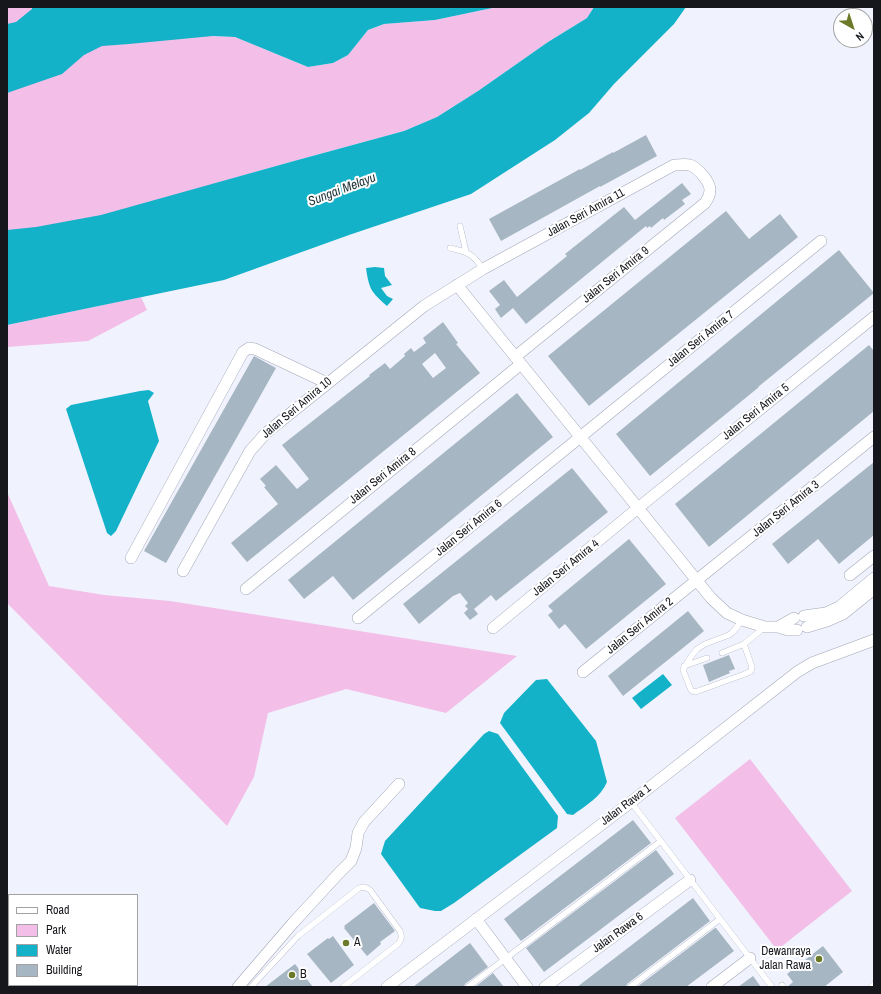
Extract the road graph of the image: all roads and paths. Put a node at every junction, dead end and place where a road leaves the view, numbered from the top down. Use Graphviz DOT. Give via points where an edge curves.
graph roads {
  1 [pos="710,188"];
  2 [pos="460,226"];
  3 [pos="821,241"];
  4 [pos="450,248"];
  5 [pos="466,252"];
  6 [pos="483,269"];
  7 [pos="457,286"];
  8 [pos="874,317"];
  9 [pos="518,360"];
  10 [pos="327,383"];
  11 [pos="580,437"];
  12 [pos="874,437"];
  13 [pos="638,508"];
  14 [pos="874,556"];
  15 [pos="131,558"];
  16 [pos="183,571"];
  17 [pos="850,575"];
  18 [pos="874,578"];
  19 [pos="698,581"];
  20 [pos="246,589"];
  21 [pos="874,589"];
  22 [pos="358,618"];
  23 [pos="742,620"];
  24 [pos="805,621"];
  25 [pos="493,628"];
  26 [pos="764,628"];
  27 [pos="874,640"];
  28 [pos="744,644"];
  29 [pos="722,653"];
  30 [pos="707,658"];
  31 [pos="684,666"];
  32 [pos="583,672"];
  33 [pos="399,784"];
  34 [pos="631,802"];
  35 [pos="661,841"];
  36 [pos="690,880"];
  37 [pos="476,919"];
  38 [pos="720,919"];
  39 [pos="506,958"];
  40 [pos="750,958"];
  41 [pos="874,984"];
  42 [pos="238,987"];
  43 [pos="251,987"];
  44 [pos="343,987"];
  45 [pos="387,987"];
  46 [pos="468,987"];
  47 [pos="528,987"];
  48 [pos="545,987"];
  49 [pos="630,987"];
  50 [pos="712,987"];
  51 [pos="772,987"];
  52 [pos="872,987"];
  1 -- 6 [label="street, Jalan Seri Amira 11" via="705,178 692,166 674,165"];
  1 -- 9 [label="street, Jalan Seri Amira 9" via="709,198 705,203"];
  2 -- 5 [label="lane"];
  3 -- 11 [label="street, Jalan Seri Amira 7"];
  4 -- 5 [label="lane"];
  5 -- 6 [label="lane"];
  6 -- 7 [label="street, Jalan Seri Amira 11"];
  7 -- 9 [label="street"];
  7 -- 10 [label="street, Jalan Seri Amira 10" via="424,306"];
  8 -- 13 [label="street, Jalan Seri Amira 5"];
  9 -- 11 [label="street"];
  9 -- 20 [label="street, Jalan Seri Amira 8"];
  10 -- 15 [label="street" via="255,349 249,348 243,352"];
  10 -- 16 [label="street, Jalan Seri Amira 10" via="266,433 250,451"];
  11 -- 13 [label="street"];
  11 -- 22 [label="street, Jalan Seri Amira 6"];
  12 -- 19 [label="street, Jalan Seri Amira 3"];
  13 -- 19 [label="street"];
  13 -- 25 [label="street, Jalan Seri Amira 4"];
  14 -- 17 [label="street"];
  18 -- 24 [label="street" via="839,607"];
  19 -- 23 [label="street" via="727,613"];
  19 -- 32 [label="street, Jalan Seri Amira 2"];
  21 -- 24 [label="street" via="843,614 827,621"];
  23 -- 26 [label="street"];
  23 -- 31 [label="lane" via="729,636 697,649"];
  24 -- 26 [label="street"];
  26 -- 28 [label="lane"];
  27 -- 34 [label="street, Jalan Rawa 1" via="797,672"];
  28 -- 29 [label="lane"];
  28 -- 31 [label="lane" via="752,667 751,671 745,674 694,692 683,670"];
  30 -- 31 [label="lane"];
  33 -- 42 [label="street" via="364,822 358,833 351,862 293,923"];
  34 -- 35 [label="lane"];
  34 -- 37 [label="street, Jalan Rawa 1"];
  35 -- 36 [label="lane"];
  35 -- 39 [label="lane"];
  36 -- 38 [label="lane"];
  36 -- 48 [label="street, Jalan Rawa 6"];
  37 -- 39 [label="street"];
  37 -- 45 [label="street, Jalan Rawa 1"];
  38 -- 40 [label="lane"];
  38 -- 49 [label="lane"];
  39 -- 46 [label="lane"];
  39 -- 47 [label="street"];
  40 -- 50 [label="street"];
  40 -- 51 [label="lane"];
  41 -- 52 [label="lane"];
  43 -- 44 [label="lane" via="298,936 365,886 400,931 402,938 398,944"];
}
